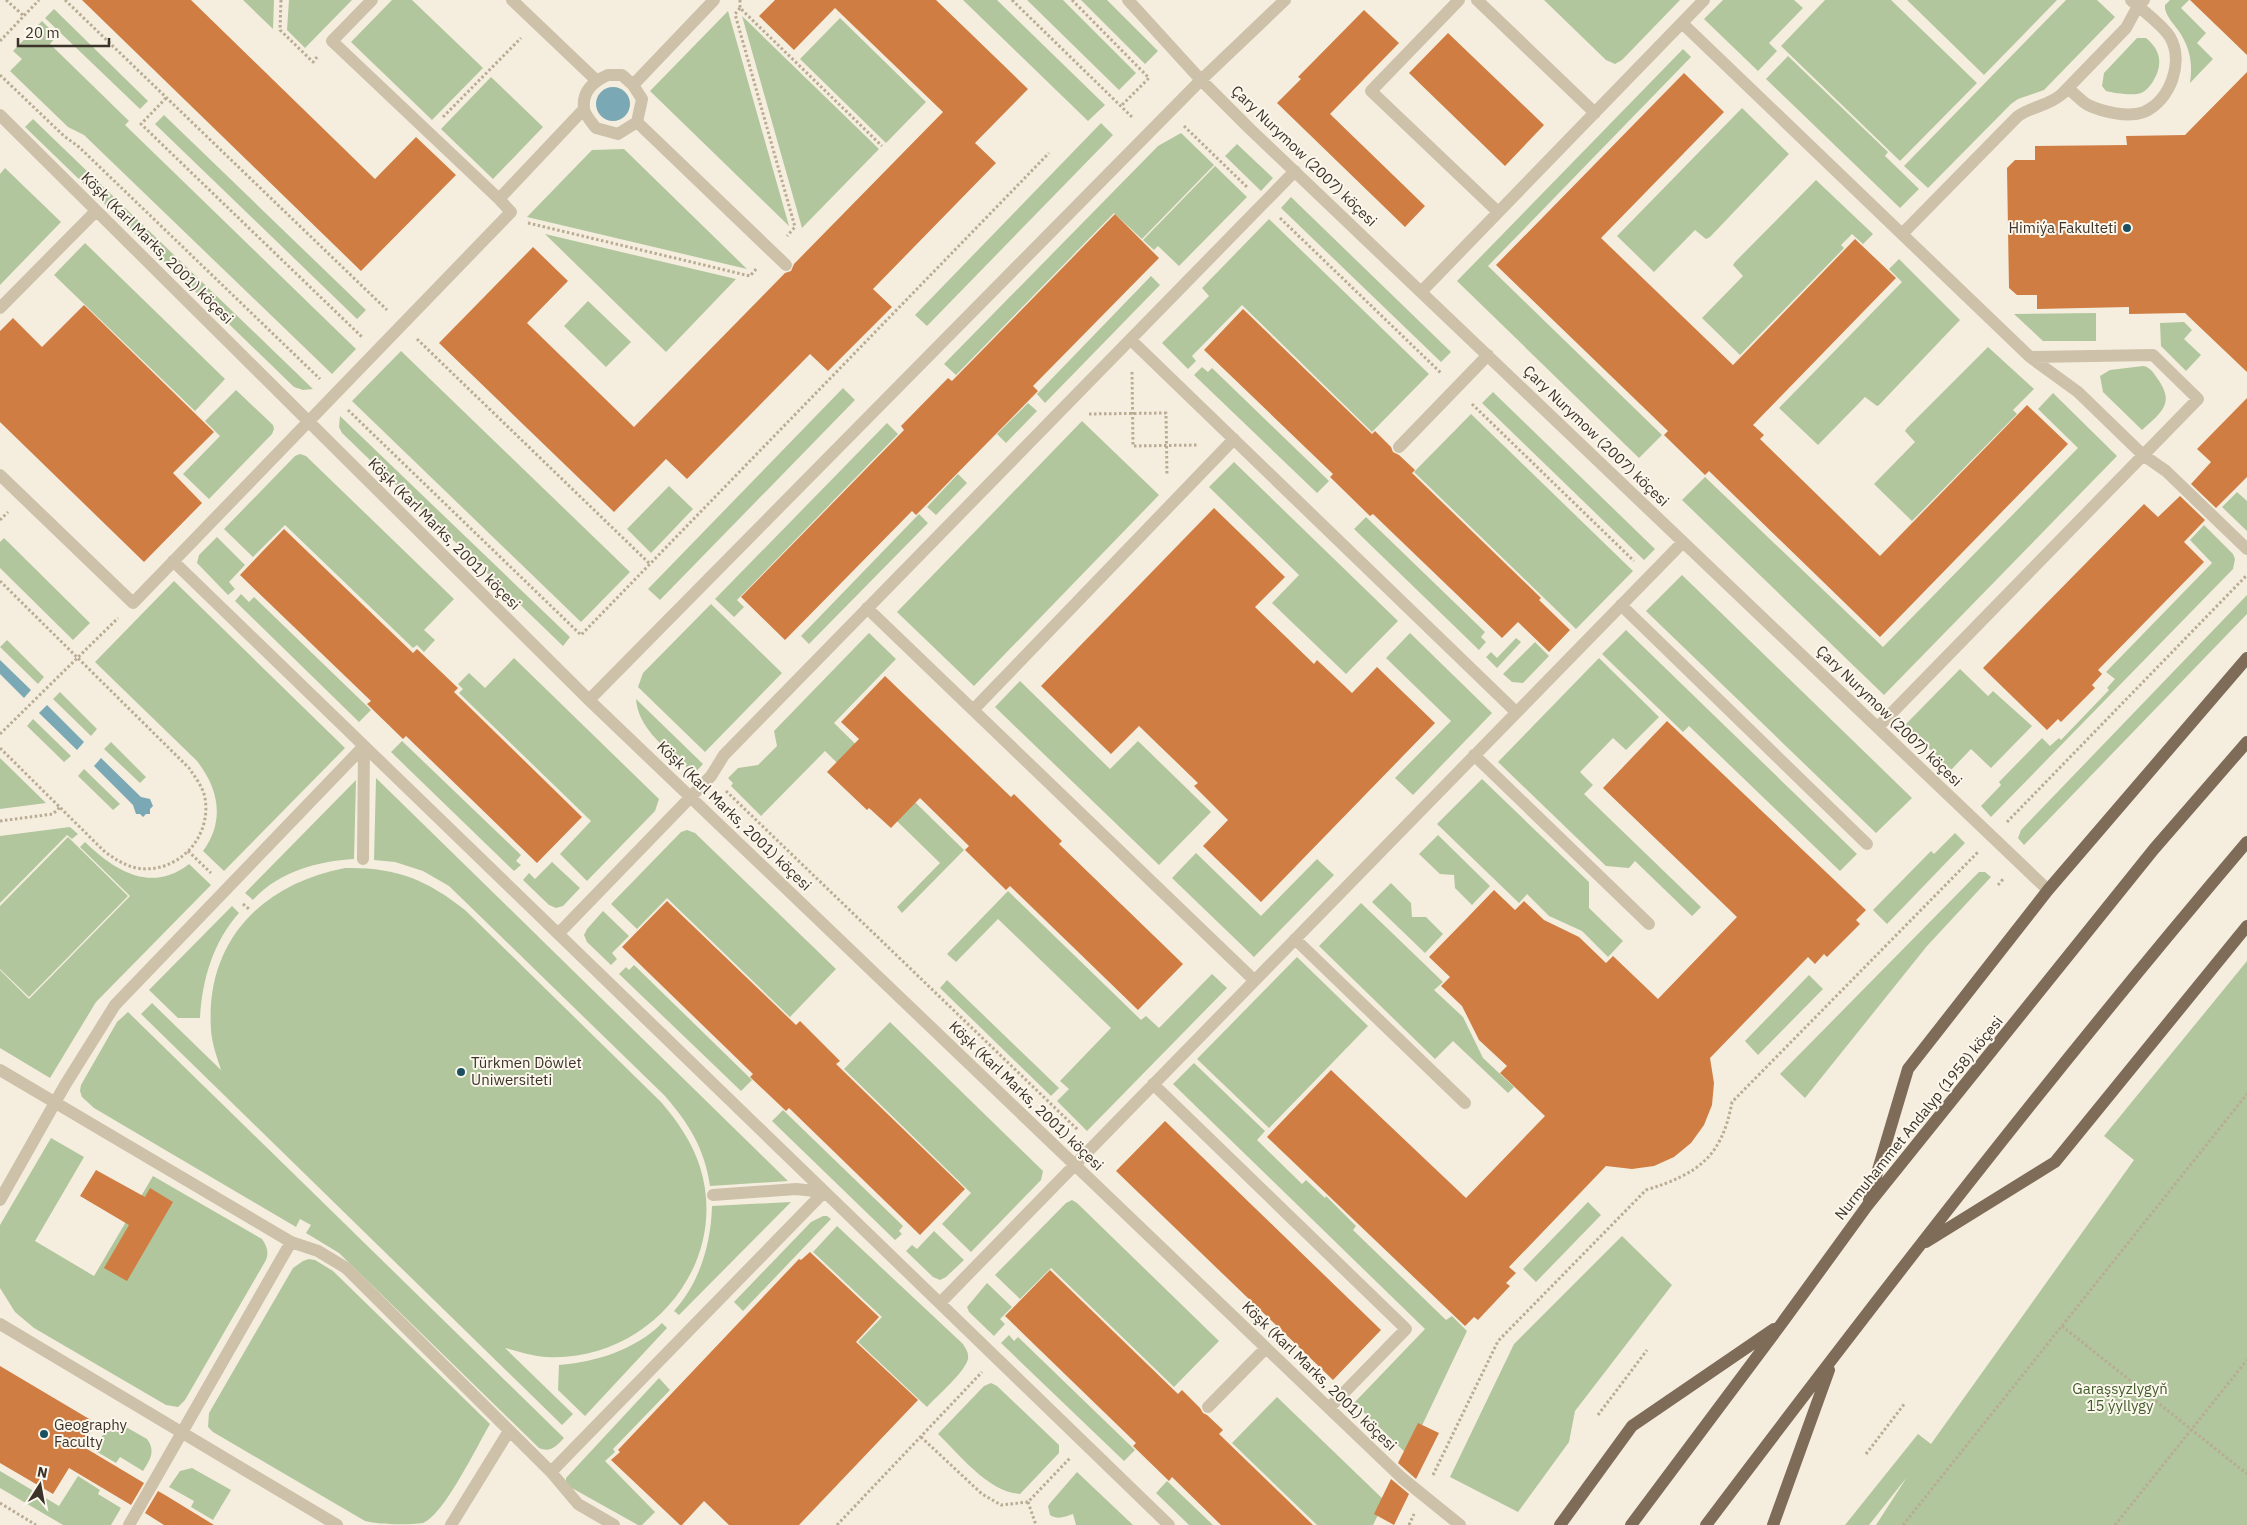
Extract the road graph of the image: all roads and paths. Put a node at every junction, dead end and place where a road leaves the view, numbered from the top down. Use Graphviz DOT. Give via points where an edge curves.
graph roads {
  1 [pos="6,0"];
  2 [pos="39,0"];
  3 [pos="65,0"];
  4 [pos="281,0"];
  5 [pos="372,0"];
  6 [pos="512,0"];
  7 [pos="740,0"];
  8 [pos="1012,0"];
  9 [pos="1072,0"];
  10 [pos="1128,0"];
  11 [pos="1285,0"];
  12 [pos="1459,0"];
  13 [pos="1478,0"];
  14 [pos="1704,0"];
  15 [pos="712,1"];
  16 [pos="2138,2"];
  17 [pos="740,8"];
  18 [pos="24,16"];
  19 [pos="536,23"];
  20 [pos="1682,23"];
  21 [pos="0,41"];
  22 [pos="332,41"];
  23 [pos="0,75"];
  24 [pos="596,80"];
  25 [pos="1201,80"];
  26 [pos="633,85"];
  27 [pos="2068,88"];
  28 [pos="166,98"];
  29 [pos="1121,106"];
  30 [pos="584,109"];
  31 [pos="1595,113"];
  32 [pos="0,115"];
  33 [pos="1132,116"];
  34 [pos="637,122"];
  35 [pos="436,124"];
  36 [pos="1189,131"];
  37 [pos="882,146"];
  38 [pos="1049,153"];
  39 [pos="1295,172"];
  40 [pos="499,199"];
  41 [pos="1264,204"];
  42 [pos="96,210"];
  43 [pos="511,212"];
  44 [pos="1498,212"];
  45 [pos="1902,234"];
  46 [pos="772,252"];
  47 [pos="786,265"];
  48 [pos="1421,292"];
  49 [pos="0,308"];
  50 [pos="392,316"];
  51 [pos="358,333"];
  52 [pos="410,333"];
  53 [pos="1131,340"];
  54 [pos="1147,355"];
  55 [pos="1488,355"];
  56 [pos="2030,357"];
  57 [pos="322,382"];
  58 [pos="1456,388"];
  59 [pos="1071,401"];
  60 [pos="346,408"];
  61 [pos="1132,414"];
  62 [pos="308,422"];
  63 [pos="1224,430"];
  64 [pos="1234,439"];
  65 [pos="1167,446"];
  66 [pos="1399,447"];
  67 [pos="2143,455"];
  68 [pos="0,475"];
  69 [pos="1178,498"];
  70 [pos="1683,542"];
  71 [pos="2247,549"];
  72 [pos="173,561"];
  73 [pos="650,564"];
  74 [pos="2247,575"];
  75 [pos="1650,576"];
  76 [pos="0,581"];
  77 [pos="132,603"];
  78 [pos="1621,605"];
  79 [pos="867,608"];
  80 [pos="2247,658"];
  81 [pos="78,659"];
  82 [pos="589,700"];
  83 [pos="973,710"];
  84 [pos="1516,712"];
  85 [pos="1878,727"];
  86 [pos="0,734"];
  87 [pos="2247,742"];
  88 [pos="364,746"];
  89 [pos="0,748"];
  90 [pos="1474,755"];
  91 [pos="722,787"];
  92 [pos="691,798"];
  93 [pos="60,807"];
  94 [pos="0,821"];
  95 [pos="1992,837"];
  96 [pos="2247,842"];
  97 [pos="1867,844"];
  98 [pos="363,859"];
  99 [pos="2048,890"];
  100 [pos="1649,924"];
  101 [pos="2247,926"];
  102 [pos="558,934"];
  103 [pos="1295,939"];
  104 [pos="1254,980"];
  105 [pos="0,1070"];
  106 [pos="1153,1084"];
  107 [pos="2247,1094"];
  108 [pos="56,1103"];
  109 [pos="1465,1104"];
  110 [pos="1083,1136"];
  111 [pos="1075,1165"];
  112 [pos="824,1192"];
  113 [pos="712,1195"];
  114 [pos="0,1200"];
  115 [pos="1867,1206"];
  116 [pos="292,1242"];
  117 [pos="1918,1248"];
  118 [pos="940,1303"];
  119 [pos="1782,1323"];
  120 [pos="0,1324"];
  121 [pos="2062,1326"];
  122 [pos="1266,1348"];
  123 [pos="1647,1350"];
  124 [pos="1833,1356"];
  125 [pos="996,1357"];
  126 [pos="2247,1360"];
  127 [pos="1905,1403"];
  128 [pos="1208,1407"];
  129 [pos="1329,1408"];
  130 [pos="1598,1415"];
  131 [pos="2191,1430"];
  132 [pos="509,1431"];
  133 [pos="182,1432"];
  134 [pos="921,1437"];
  135 [pos="1084,1443"];
  136 [pos="1866,1454"];
  137 [pos="1435,1471"];
  138 [pos="550,1472"];
  139 [pos="2247,1474"];
  140 [pos="1028,1502"];
  141 [pos="0,1504"];
  142 [pos="36,1525"];
  143 [pos="129,1525"];
  144 [pos="337,1525"];
  145 [pos="451,1525"];
  146 [pos="614,1525"];
  147 [pos="837,1525"];
  148 [pos="1036,1525"];
  149 [pos="1168,1525"];
  150 [pos="1460,1525"];
  151 [pos="1560,1525"];
  152 [pos="1631,1525"];
  153 [pos="1706,1525"];
  154 [pos="1773,1525"];
  155 [pos="1903,1525"];
  156 [pos="2115,1525"];
  1 -- 18 [label="path"];
  2 -- 18 [label="path"];
  3 -- 28 [label="path"];
  4 -- 22 [label="path" via="280,30 313,62"];
  5 -- 22 [label="street"];
  6 -- 19 [label="street"];
  7 -- 17 [label="path"];
  8 -- 29 [label="path"];
  9 -- 29 [label="path" via="1149,78"];
  10 -- 25 [label="street, Çary Nurymow (2007) köçesi"];
  11 -- 25 [label="street"];
  12 -- 44 [label="street" via="1371,91"];
  13 -- 31 [label="street"];
  14 -- 20 [label="street"];
  15 -- 26 [label="street"];
  16 -- 27 [label="street" via="2126,28"];
  16 -- 27 [label="street" via="2169,36 2176,53 2171,82 2160,99 2144,112 2126,114 2087,105"];
  17 -- 37 [label="path"];
  17 -- 46 [label="path" via="735,14 795,227"];
  18 -- 21 [label="path"];
  19 -- 24 [label="street"];
  19 -- 35 [label="path"];
  20 -- 31 [label="street"];
  20 -- 45 [label="street"];
  22 -- 40 [label="street"];
  23 -- 57 [label="path"];
  24 -- 26 [label="street" via="608,75 622,76"];
  24 -- 30 [label="street" via="586,93"];
  25 -- 39 [label="street, Çary Nurymow (2007) köçesi"];
  25 -- 82 [label="street"];
  26 -- 34 [label="street" via="642,99"];
  27 -- 45 [label="street" via="2052,102 2017,117"];
  28 -- 50 [label="path"];
  28 -- 51 [label="path" via="141,124"];
  29 -- 33 [label="path"];
  30 -- 34 [label="street" via="596,128 618,134"];
  30 -- 40 [label="street"];
  31 -- 44 [label="street"];
  32 -- 42 [label="street, Köşk (Karl Marks, 2001) köçesi"];
  34 -- 46 [label="street"];
  36 -- 41 [label="path"];
  38 -- 73 [label="path"];
  39 -- 41 [label="street"];
  39 -- 48 [label="street, Çary Nurymow (2007) köçesi"];
  40 -- 43 [label="street"];
  41 -- 53 [label="street"];
  41 -- 58 [label="path"];
  42 -- 49 [label="street"];
  42 -- 62 [label="street, Köşk (Karl Marks, 2001) köçesi"];
  43 -- 46 [label="path" via="522,222 750,276"];
  43 -- 62 [label="street"];
  44 -- 48 [label="street"];
  45 -- 56 [label="street"];
  46 -- 47 [label="street"];
  48 -- 55 [label="street, Çary Nurymow (2007) köçesi"];
  52 -- 73 [label="path"];
  53 -- 54 [label="street"];
  53 -- 59 [label="street"];
  54 -- 61 [label="path" via="1132,371"];
  54 -- 63 [label="street"];
  55 -- 58 [label="street"];
  55 -- 70 [label="street, Çary Nurymow (2007) köçesi"];
  56 -- 67 [label="street" via="2078,392"];
  56 -- 67 [label="street" via="2153,355 2198,399"];
  58 -- 66 [label="street"];
  58 -- 75 [label="path"];
  59 -- 61 [label="path" via="1084,414"];
  59 -- 79 [label="street"];
  60 -- 73 [label="path" via="581,636"];
  61 -- 65 [label="path" via="1133,446"];
  61 -- 65 [label="path" via="1166,413"];
  62 -- 72 [label="street"];
  62 -- 82 [label="street, Köşk (Karl Marks, 2001) köçesi"];
  63 -- 64 [label="street"];
  63 -- 65 [label="path" via="1208,445"];
  64 -- 69 [label="street"];
  64 -- 84 [label="street"];
  65 -- 69 [label="path" via="1168,488"];
  67 -- 71 [label="street" via="2166,471"];
  67 -- 85 [label="street"];
  68 -- 77 [label="street"];
  69 -- 83 [label="street"];
  70 -- 75 [label="street"];
  70 -- 85 [label="street, Çary Nurymow (2007) köçesi"];
  72 -- 77 [label="street"];
  72 -- 88 [label="street"];
  74 -- 95 [label="path"];
  75 -- 78 [label="street"];
  76 -- 81 [label="path"];
  77 -- 81 [label="path"];
  78 -- 84 [label="street"];
  78 -- 97 [label="street"];
  79 -- 83 [label="street"];
  79 -- 92 [label="street" via="724,755"];
  80 -- 99 [label="main road"];
  81 -- 86 [label="path"];
  81 -- 93 [label="path" via="189,768 205,797 206,814 203,830 194,845 168,865 151,869 119,862"];
  82 -- 92 [label="street, Köşk (Karl Marks, 2001) köçesi"];
  83 -- 104 [label="street"];
  84 -- 90 [label="street"];
  85 -- 95 [label="street, Çary Nurymow (2007) köçesi"];
  87 -- 115 [label="main road, Nurmuhammet Andalyp (1958) köçesi" via="2154,849"];
  88 -- 98 [label="street"];
  88 -- 102 [label="street"];
  88 -- 108 [label="street" via="115,1005"];
  89 -- 93 [label="path"];
  90 -- 100 [label="street"];
  90 -- 103 [label="street"];
  91 -- 110 [label="path"];
  92 -- 102 [label="street"];
  92 -- 111 [label="street, Köşk (Karl Marks, 2001) köçesi"];
  93 -- 94 [label="path" via="53,814"];
  95 -- 99 [label="street, Çary Nurymow (2007) köçesi"];
  95 -- 137 [label="path" via="1732,1102 1723,1136 1696,1170 1646,1190 1498,1341"];
  96 -- 117 [label="main road" via="2078,1044"];
  99 -- 115 [label="main road" via="1908,1069"];
  101 -- 117 [label="main road" via="2055,1162"];
  102 -- 112 [label="street"];
  103 -- 104 [label="street"];
  103 -- 109 [label="street"];
  104 -- 106 [label="street"];
  105 -- 108 [label="street"];
  106 -- 111 [label="street"];
  106 -- 129 [label="street" via="1406,1329"];
  107 -- 121 [label="path"];
  108 -- 114 [label="street"];
  108 -- 116 [label="street"];
  111 -- 118 [label="street"];
  111 -- 122 [label="street, Köşk (Karl Marks, 2001) köçesi"];
  112 -- 113 [label="street" via="796,1188"];
  112 -- 118 [label="street"];
  112 -- 138 [label="street"];
  115 -- 119 [label="main road, Nurmuhammet Andalyp (1958) köçesi"];
  116 -- 132 [label="street" via="318,1251 346,1268"];
  116 -- 133 [label="street"];
  117 -- 124 [label="main road"];
  118 -- 125 [label="street"];
  119 -- 151 [label="main road" via="1632,1426"];
  119 -- 152 [label="main road, Nurmuhammet Andalyp (1958) köçesi"];
  120 -- 133 [label="street"];
  121 -- 131 [label="path"];
  121 -- 155 [label="path"];
  122 -- 128 [label="street"];
  122 -- 129 [label="street, Köşk (Karl Marks, 2001) köçesi"];
  123 -- 130 [label="path"];
  124 -- 153 [label="main road"];
  124 -- 154 [label="main road"];
  125 -- 134 [label="path"];
  125 -- 135 [label="street"];
  126 -- 131 [label="path"];
  127 -- 136 [label="path"];
  129 -- 150 [label="street, Köşk (Karl Marks, 2001) köçesi" via="1402,1478"];
  131 -- 139 [label="path"];
  131 -- 156 [label="path"];
  132 -- 138 [label="street"];
  132 -- 145 [label="street"];
  133 -- 143 [label="street"];
  133 -- 144 [label="street"];
  134 -- 140 [label="path" via="982,1494 1000,1505"];
  134 -- 147 [label="path"];
  135 -- 140 [label="path"];
  135 -- 149 [label="street"];
  138 -- 146 [label="street" via="578,1504"];
  140 -- 148 [label="path"];
  141 -- 142 [label="path"];
}
